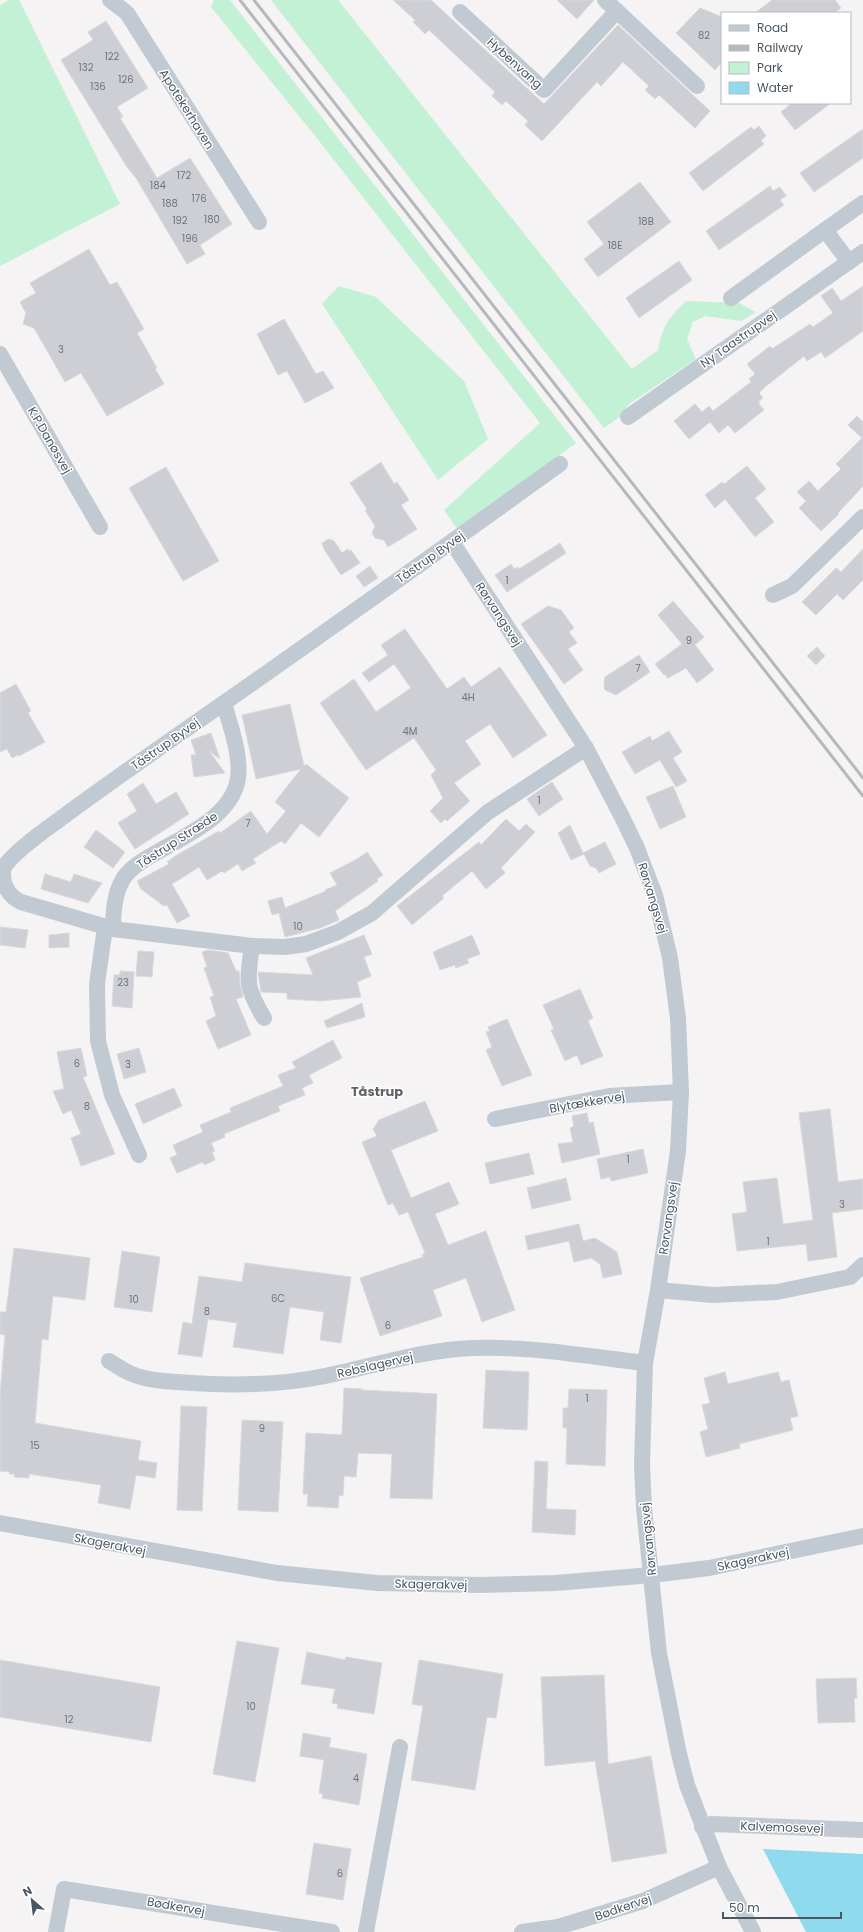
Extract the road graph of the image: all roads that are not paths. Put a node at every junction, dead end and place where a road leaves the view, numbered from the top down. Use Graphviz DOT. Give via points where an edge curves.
graph roads {
  1 [pos="110,0"];
  2 [pos="605,0"];
  3 [pos="460,12"];
  4 [pos="617,12"];
  5 [pos="697,86"];
  6 [pos="863,203"];
  7 [pos="259,222"];
  8 [pos="825,230"];
  9 [pos="863,252"];
  10 [pos="848,262"];
  11 [pos="731,298"];
  12 [pos="0,354"];
  13 [pos="628,416"];
  14 [pos="560,464"];
  15 [pos="863,516"];
  16 [pos="100,527"];
  17 [pos="452,542"];
  18 [pos="773,596"];
  19 [pos="224,703"];
  20 [pos="586,748"];
  21 [pos="109,928"];
  22 [pos="252,946"];
  23 [pos="264,1018"];
  24 [pos="681,1092"];
  25 [pos="495,1119"];
  26 [pos="139,1155"];
  27 [pos="863,1265"];
  28 [pos="658,1290"];
  29 [pos="109,1361"];
  30 [pos="645,1363"];
  31 [pos="0,1523"];
  32 [pos="863,1536"];
  33 [pos="652,1575"];
  34 [pos="400,1747"];
  35 [pos="702,1827"];
  36 [pos="863,1830"];
  37 [pos="719,1867"];
  38 [pos="56,1932"];
  39 [pos="332,1932"];
  40 [pos="366,1932"];
  41 [pos="522,1932"];
  42 [pos="753,1932"];
  1 -- 7 [label="street, Apotekerhaven" via="127,14"];
  2 -- 4 [label="street"];
  3 -- 4 [label="street, Hybenvang" via="544,90"];
  4 -- 5 [label="street"];
  6 -- 8 [label="street"];
  8 -- 10 [label="street"];
  8 -- 11 [label="street"];
  9 -- 10 [label="street, Ny Taastrupvej"];
  10 -- 13 [label="street, Ny Taastrupvej"];
  12 -- 16 [label="street, K.P.Danøsvej"];
  14 -- 17 [label="street, Tåstrup Byvej"];
  15 -- 18 [label="street" via="792,586"];
  17 -- 19 [label="street, Tåstrup Byvej"];
  17 -- 20 [label="street, Rørvangsvej"];
  19 -- 21 [label="street, Tåstrup Stræde" via="238,766 234,794 216,816 128,872 118,890"];
  19 -- 21 [label="street, Tåstrup Byvej" via="101,788 34,838 4,866 2,886 14,899"];
  20 -- 22 [label="street, Tåstrup Byvej" via="488,812 372,913 338,932 306,944 290,947"];
  20 -- 24 [label="street, Rørvangsvej" via="637,848 654,895 670,958 678,1018"];
  21 -- 22 [label="street, Tåstrup Byvej"];
  21 -- 26 [label="street, Tåstrup Stræde" via="97,984 98,1040 112,1095"];
  22 -- 23 [label="street" via="248,987"];
  24 -- 25 [label="street, Blytækkervej" via="605,1097"];
  24 -- 28 [label="street, Rørvangsvej" via="678,1151"];
  27 -- 28 [label="street" via="850,1276 777,1292 714,1295"];
  28 -- 30 [label="street, Rørvangsvej"];
  29 -- 30 [label="street, Rebslagervej" via="133,1374 155,1380 216,1384 260,1384 305,1379 414,1355 475,1348 539,1351"];
  30 -- 33 [label="street, Rørvangsvej" via="642,1464"];
  31 -- 33 [label="street, Skagerakvej" via="277,1573 377,1583 555,1583"];
  32 -- 33 [label="street, Skagerakvej" via="709,1568"];
  33 -- 35 [label="street, Rørvangsvej" via="659,1653 679,1754"];
  34 -- 40 [label="street"];
  35 -- 36 [label="street, Kalvemosevej" via="711,1824"];
  35 -- 37 [label="street, Rørvangsvej"];
  37 -- 41 [label="street, Bødkervej" via="643,1901 558,1927"];
  37 -- 42 [label="street, Rørvangsvej"];
  38 -- 39 [label="street, Bødkervej" via="64,1889"];
}
